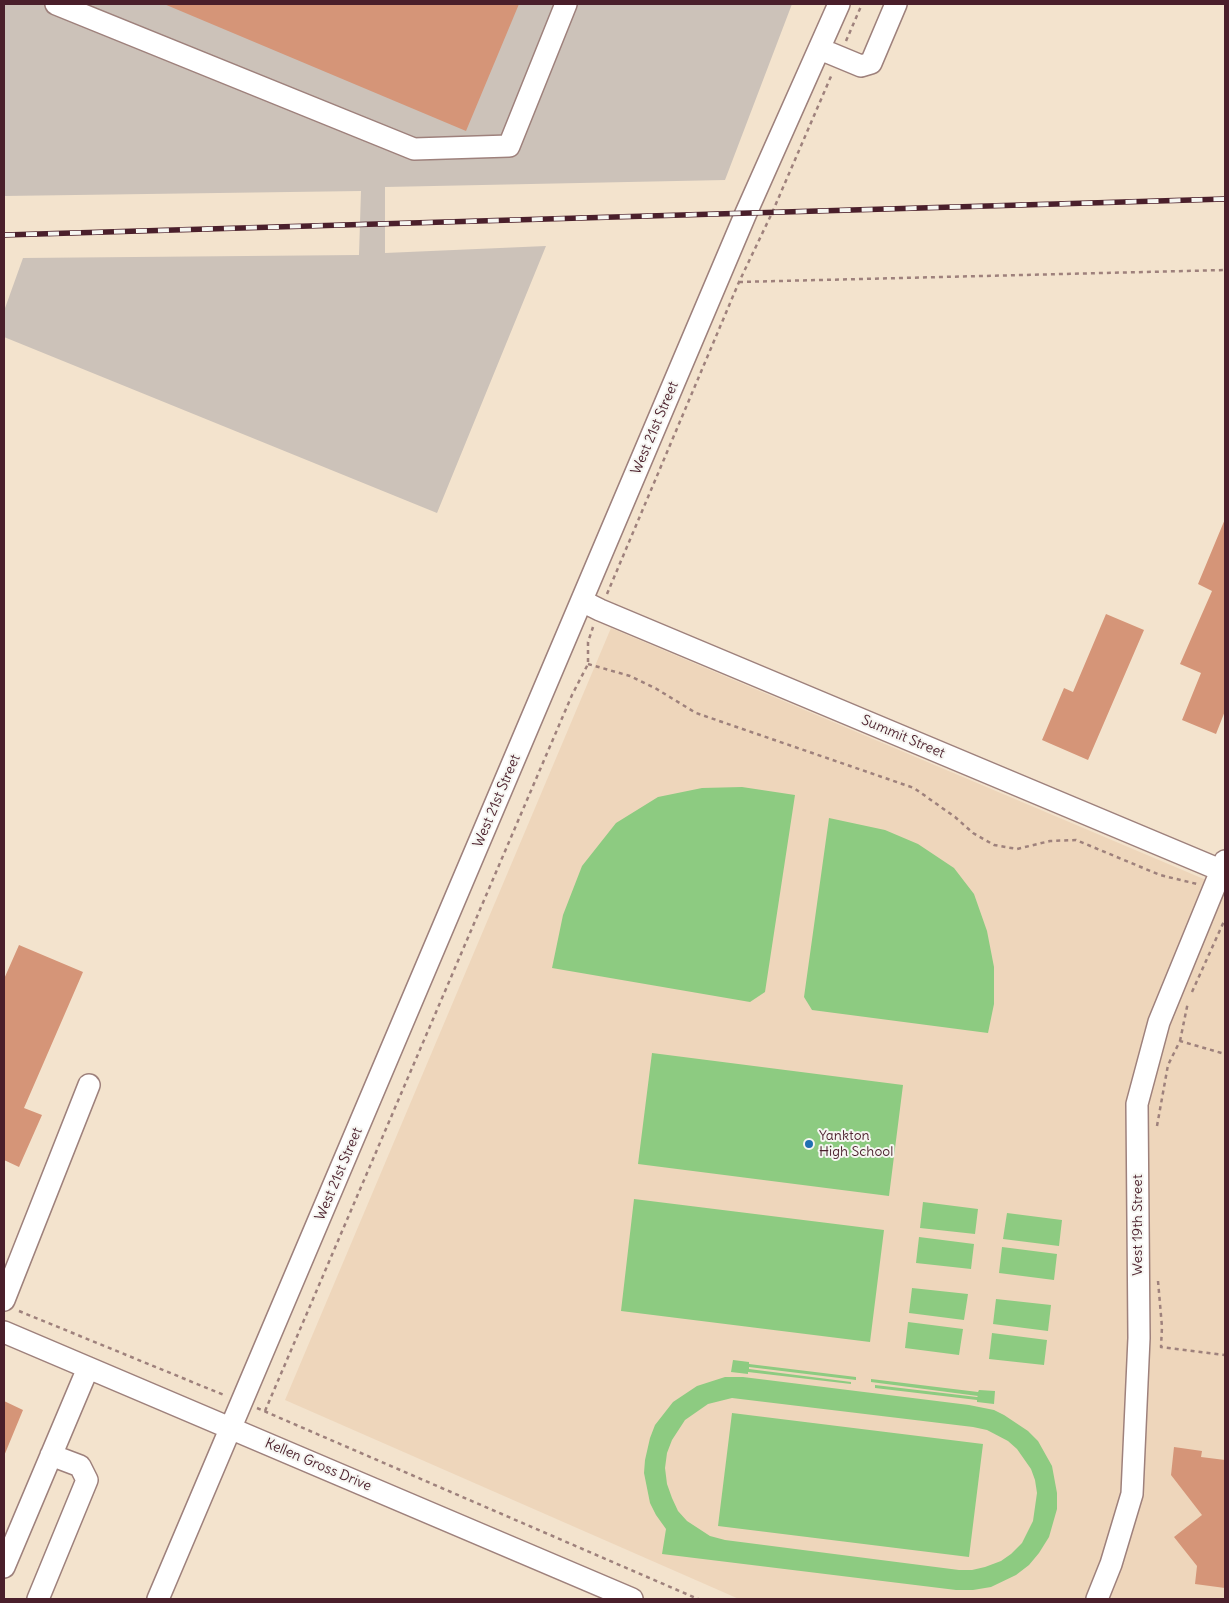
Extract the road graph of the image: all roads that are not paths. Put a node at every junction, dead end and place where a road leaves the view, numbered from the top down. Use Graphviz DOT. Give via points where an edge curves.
graph roads {
  1 [pos="56,4"];
  2 [pos="566,4"];
  3 [pos="839,4"];
  4 [pos="896,4"];
  5 [pos="820,49"];
  6 [pos="591,605"];
  7 [pos="1222,873"];
  8 [pos="89,1085"];
  9 [pos="8,1304"];
  10 [pos="4,1332"];
  11 [pos="88,1368"];
  12 [pos="231,1428"];
  13 [pos="51,1455"];
  14 [pos="4,1567"];
  15 [pos="38,1599"];
  16 [pos="158,1599"];
  17 [pos="632,1599"];
  18 [pos="1097,1599"];
  1 -- 2 [label="street" via="414,149 509,146"];
  3 -- 5 [label="street, West 21st Street"];
  4 -- 5 [label="street" via="872,63 861,66"];
  5 -- 6 [label="street, West 21st Street" via="746,213"];
  6 -- 7 [label="street, Summit Street"];
  6 -- 12 [label="street, West 21st Street"];
  7 -- 18 [label="street, West 19th Street" via="1159,1022 1137,1104 1139,1338 1132,1494"];
  8 -- 9 [label="street"];
  10 -- 11 [label="street, Kellen Gross Drive"];
  11 -- 12 [label="street, Kellen Gross Drive"];
  11 -- 13 [label="street"];
  12 -- 16 [label="street, West 21st Street"];
  12 -- 17 [label="street, Kellen Gross Drive"];
  13 -- 14 [label="street"];
  13 -- 15 [label="street" via="80,1466 87,1480"];
}
